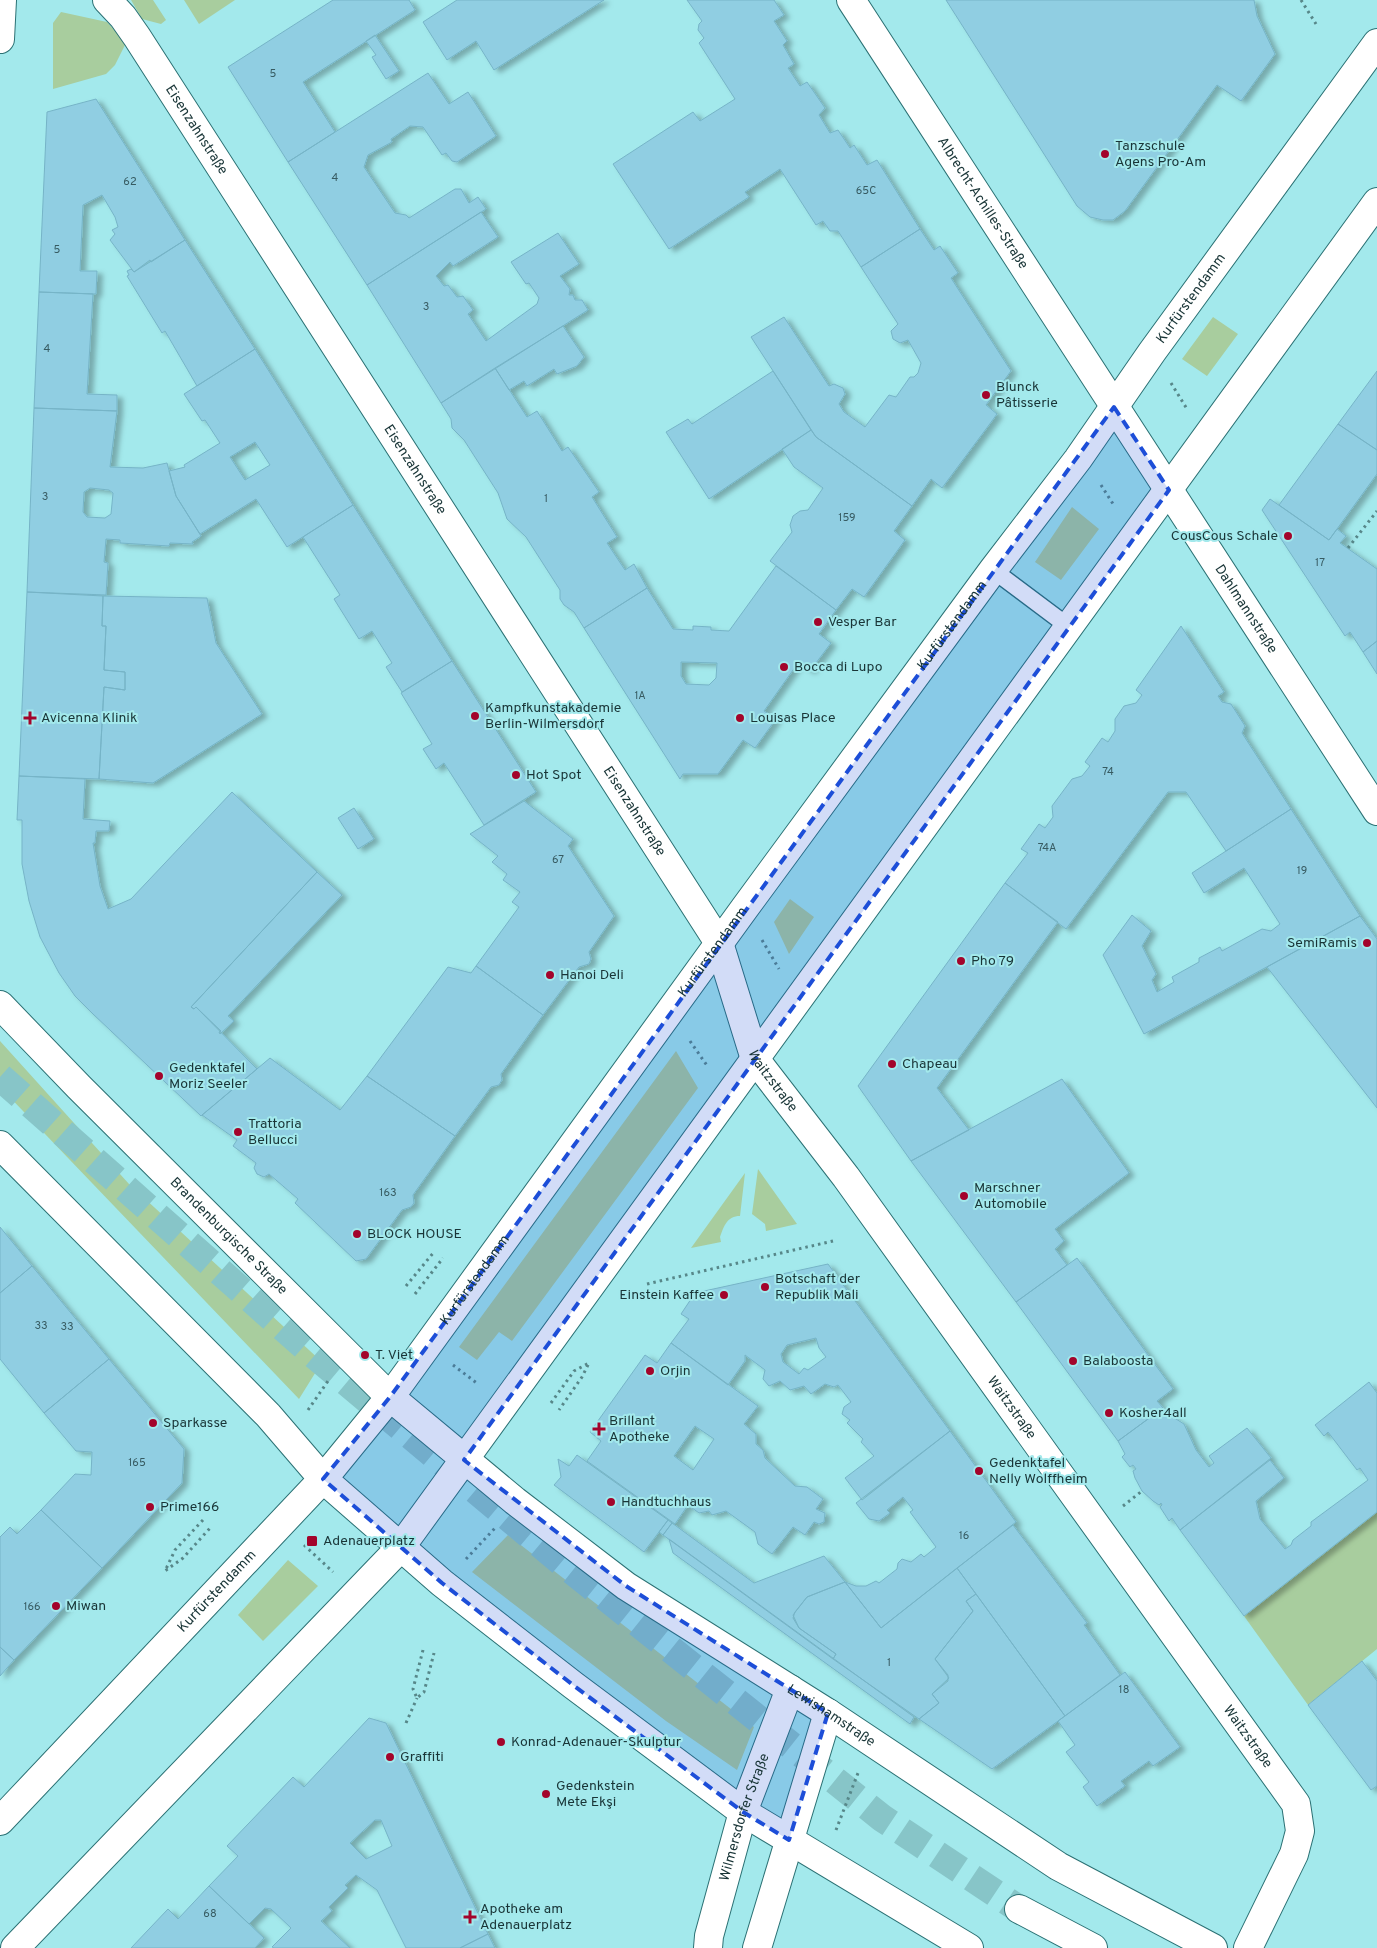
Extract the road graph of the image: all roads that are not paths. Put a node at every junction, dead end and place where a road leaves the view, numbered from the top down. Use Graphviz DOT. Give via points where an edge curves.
graph roads {
  1 [pos="2,0"];
  2 [pos="107,0"];
  3 [pos="851,0"];
  4 [pos="0,39"];
  5 [pos="1377,43"];
  6 [pos="1377,202"];
  7 [pos="1114,408"];
  8 [pos="1169,490"];
  9 [pos="993,570"];
  10 [pos="1069,627"];
  11 [pos="1377,811"];
  12 [pos="719,943"];
  13 [pos="0,1005"];
  14 [pos="755,1059"];
  15 [pos="0,1145"];
  16 [pos="390,1397"];
  17 [pos="464,1460"];
  18 [pos="323,1479"];
  19 [pos="400,1548"];
  20 [pos="790,1688"];
  21 [pos="828,1713"];
  22 [pos="743,1812"];
  23 [pos="0,1821"];
  24 [pos="789,1840"];
  25 [pos="1019,1909"];
  26 [pos="15,1948"];
  27 [pos="708,1948"];
  28 [pos="757,1948"];
  29 [pos="969,1948"];
  30 [pos="1093,1948"];
  31 [pos="1214,1948"];
  32 [pos="1248,1948"];
  1 -- 4 [label="main road"];
  2 -- 12 [label="main road, Eisenzahnstraße" via="137,37"];
  3 -- 7 [label="main road, Albrecht-Achilles-Straße"];
  5 -- 7 [label="main road, Kurfürstendamm"];
  6 -- 8 [label="main road"];
  7 -- 8 [label="main road, Dahlmannstraße"];
  7 -- 9 [label="main road, Kurfürstendamm"];
  8 -- 10 [label="main road"];
  8 -- 11 [label="main road, Dahlmannstraße"];
  9 -- 10 [label="lane"];
  9 -- 12 [label="main road, Kurfürstendamm"];
  10 -- 14 [label="main road"];
  12 -- 14 [label="main road, Waitzstraße"];
  12 -- 16 [label="main road, Kurfürstendamm"];
  13 -- 16 [label="main road, Brandenburgische Straße"];
  14 -- 17 [label="main road"];
  14 -- 32 [label="main road, Waitzstraße" via="846,1177 1296,1804 1300,1831 1294,1854"];
  15 -- 18 [label="main road" via="268,1416"];
  16 -- 17 [label="main road, Brandenburgische Straße"];
  16 -- 18 [label="main road, Kurfürstendamm"];
  17 -- 19 [label="main road"];
  17 -- 20 [label="main road, Lewishamstraße" via="626,1586"];
  18 -- 19 [label="main road"];
  18 -- 23 [label="main road, Kurfürstendamm"];
  19 -- 22 [label="main road" via="573,1685"];
  19 -- 26 [label="main road"];
  20 -- 21 [label="main road, Lewishamstraße"];
  20 -- 22 [label="main road, Wilmersdorfer Straße"];
  21 -- 24 [label="main road"];
  21 -- 31 [label="main road, Lewishamstraße" via="1058,1866"];
  22 -- 24 [label="main road"];
  22 -- 27 [label="main road, Wilmersdorfer Straße"];
  24 -- 28 [label="main road"];
  24 -- 29 [label="main road"];
  25 -- 30 [label="main road"];
}
